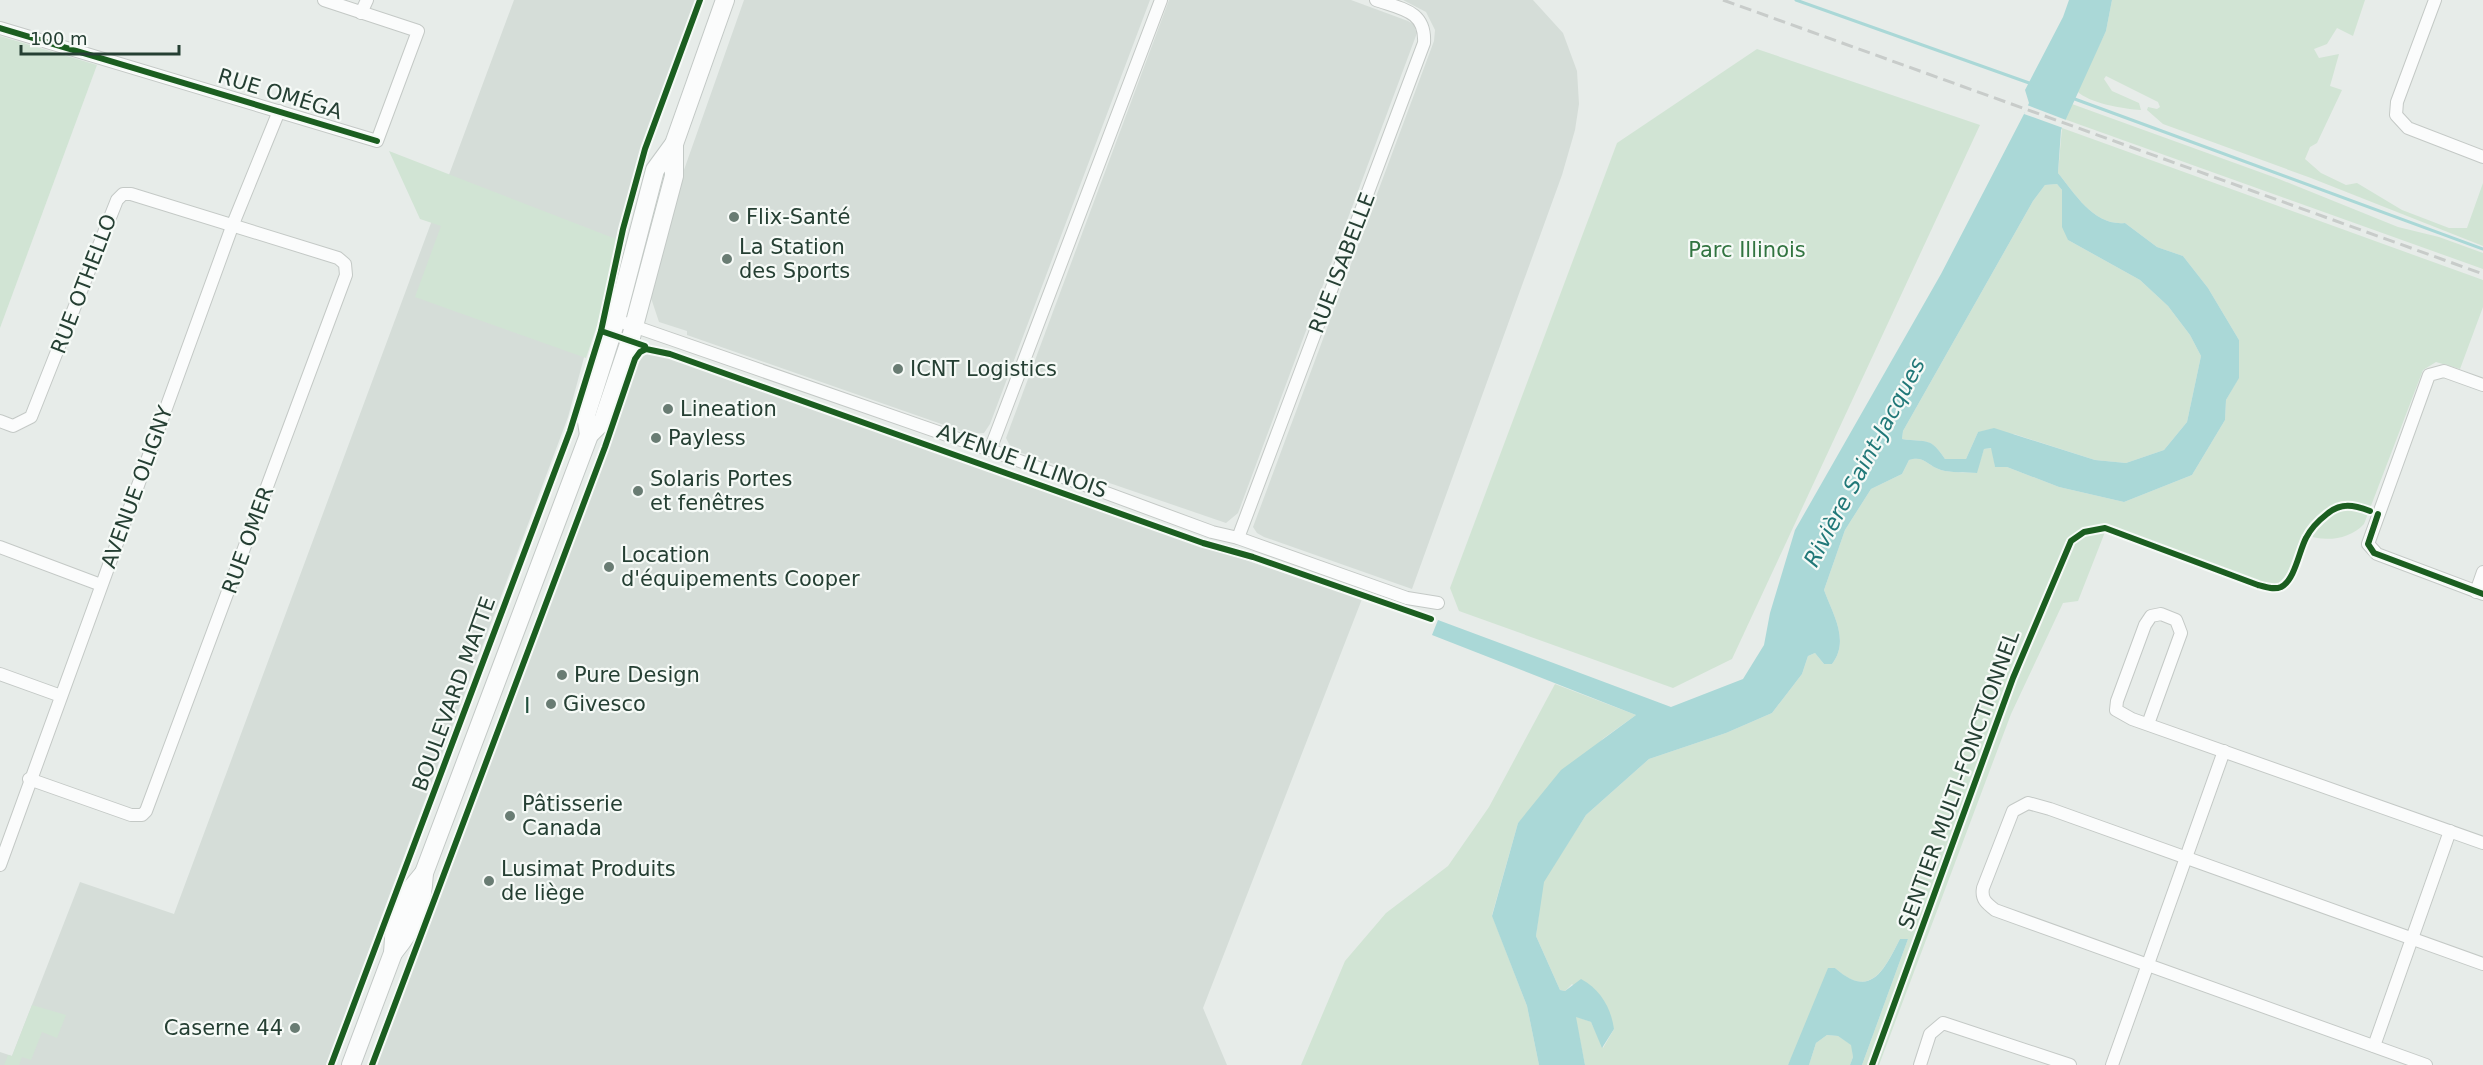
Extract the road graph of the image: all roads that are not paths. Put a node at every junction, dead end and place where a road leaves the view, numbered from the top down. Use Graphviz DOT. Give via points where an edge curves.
graph roads {
  1 [pos="324,0"];
  2 [pos="367,0"];
  3 [pos="726,0"];
  4 [pos="1161,0"];
  5 [pos="1376,0"];
  6 [pos="2435,0"];
  7 [pos="362,13"];
  8 [pos="0,28"];
  9 [pos="279,111"];
  10 [pos="674,144"];
  11 [pos="2483,157"];
  12 [pos="233,224"];
  13 [pos="616,320"];
  14 [pos="634,326"];
  15 [pos="2483,385"];
  16 [pos="0,421"];
  17 [pos="589,435"];
  18 [pos="990,450"];
  19 [pos="1238,538"];
  20 [pos="0,547"];
  21 [pos="2483,572"];
  22 [pos="101,585"];
  23 [pos="2479,593"];
  24 [pos="1438,603"];
  25 [pos="0,674"];
  26 [pos="61,696"];
  27 [pos="2148,724"];
  28 [pos="2224,752"];
  29 [pos="29,779"];
  30 [pos="2450,831"];
  31 [pos="2483,843"];
  32 [pos="2186,858"];
  33 [pos="0,865"];
  34 [pos="2412,938"];
  35 [pos="2483,964"];
  36 [pos="2148,966"];
  37 [pos="2374,1046"];
  38 [pos="351,1065"];
  39 [pos="1920,1065"];
  40 [pos="2070,1065"];
  41 [pos="2112,1065"];
  42 [pos="2427,1065"];
  1 -- 7 [label="street"];
  2 -- 7 [label="street"];
  3 -- 10 [label="main road, BOULEVARD MATTE"];
  4 -- 18 [label="street"];
  5 -- 19 [label="street, RUE ISABELLE" via="1420,19 1425,30 1424,43"];
  6 -- 11 [label="street" via="2397,102 2396,115 2408,128"];
  7 -- 9 [label="street, RUE OMÉGA" via="418,31 377,141"];
  8 -- 9 [label="street, RUE OMÉGA"];
  9 -- 12 [label="street, AVENUE OLIGNY"];
  10 -- 13 [label="main road, BOULEVARD MATTE" via="655,170"];
  10 -- 14 [label="main road, BOULEVARD MATTE" via="674,176"];
  12 -- 16 [label="street, RUE OTHELLO" via="123,194 117,200 32,417 13,426"];
  12 -- 22 [label="street, AVENUE OLIGNY"];
  12 -- 29 [label="street, RUE OMER" via="338,258 345,264 346,275 146,811 131,815"];
  13 -- 14 [label="street, AVENUE ILLINOIS"];
  13 -- 17 [label="main road, BOULEVARD MATTE" via="586,415"];
  14 -- 17 [label="main road, BOULEVARD MATTE" via="603,422"];
  14 -- 18 [label="street, AVENUE ILLINOIS"];
  15 -- 23 [label="street" via="2444,371 2429,375 2368,544 2377,554"];
  17 -- 38 [label="main road, BOULEVARD MATTE" via="424,873 406,895 395,924 393,954"];
  18 -- 19 [label="street, AVENUE ILLINOIS" via="1149,510"];
  19 -- 24 [label="street, AVENUE ILLINOIS" via="1407,598"];
  20 -- 22 [label="street"];
  21 -- 23 [label="street"];
  22 -- 26 [label="street, AVENUE OLIGNY"];
  25 -- 26 [label="street"];
  26 -- 29 [label="street, AVENUE OLIGNY"];
  27 -- 27 [label="street" via="2120,714 2116,706 2148,619 2161,614 2176,620 2181,633"];
  27 -- 28 [label="street"];
  28 -- 30 [label="street"];
  28 -- 32 [label="street"];
  29 -- 33 [label="street, AVENUE OLIGNY"];
  30 -- 31 [label="street"];
  30 -- 34 [label="street"];
  32 -- 34 [label="street"];
  32 -- 36 [label="street"];
  32 -- 36 [label="street" via="2028,803 2013,811 1983,888 1986,903 1995,910"];
  34 -- 35 [label="street"];
  34 -- 37 [label="street"];
  36 -- 37 [label="street"];
  36 -- 41 [label="street"];
  37 -- 42 [label="street"];
  39 -- 40 [label="street" via="1930,1034 1943,1023"];
}
